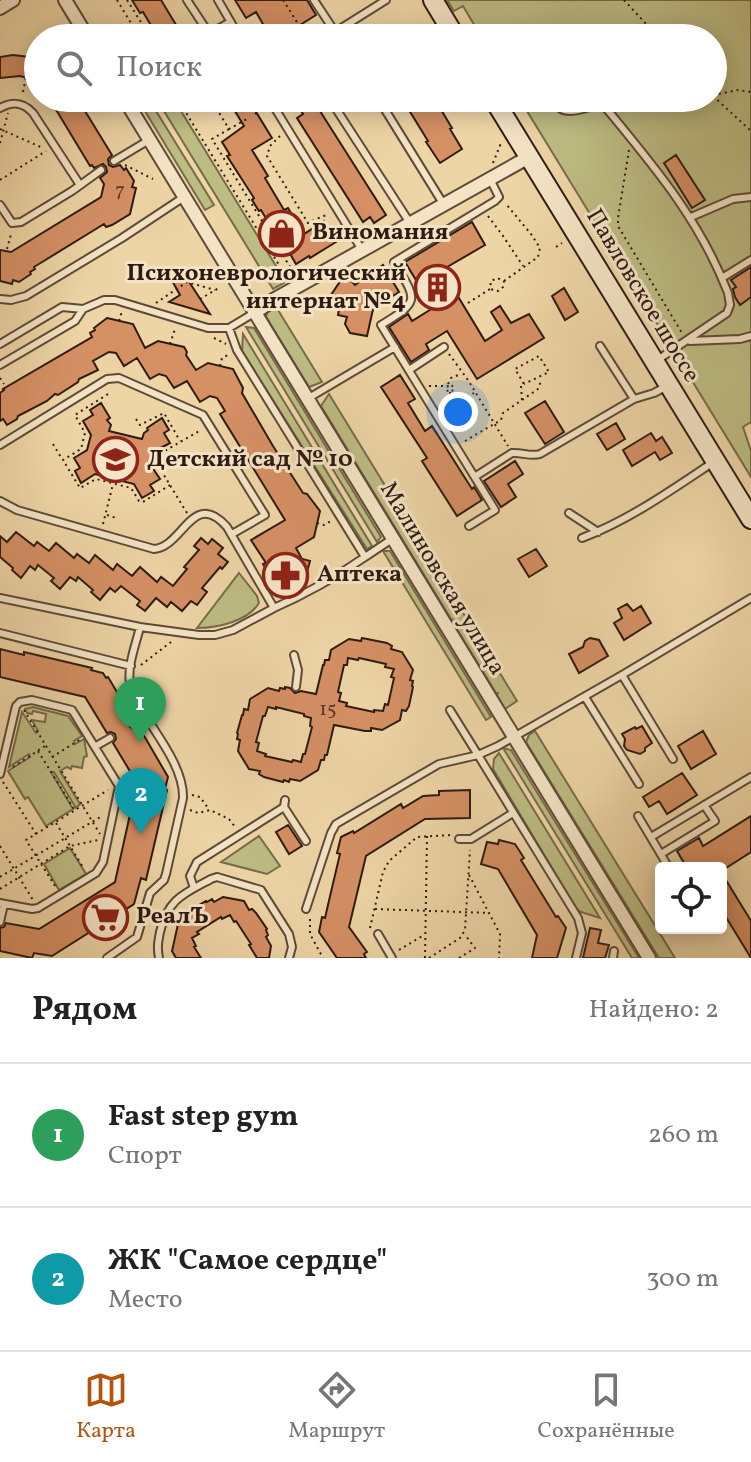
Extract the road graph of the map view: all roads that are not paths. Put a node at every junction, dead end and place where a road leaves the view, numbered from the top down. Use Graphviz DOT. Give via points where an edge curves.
graph roads {
  1 [pos="65,0"];
  2 [pos="187,0"];
  3 [pos="218,0"];
  4 [pos="314,0"];
  5 [pos="386,0"];
  6 [pos="433,0"];
  7 [pos="230,22"];
  8 [pos="80,24"];
  9 [pos="204,24"];
  10 [pos="226,24"];
  11 [pos="330,24"];
  12 [pos="348,24"];
  13 [pos="448,24"];
  14 [pos="24,105"];
  15 [pos="0,108"];
  16 [pos="32,112"];
  17 [pos="132,112"];
  18 [pos="277,112"];
  19 [pos="338,112"];
  20 [pos="388,112"];
  21 [pos="502,112"];
  22 [pos="612,112"];
  23 [pos="149,140"];
  24 [pos="529,157"];
  25 [pos="116,160"];
  26 [pos="101,170"];
  27 [pos="491,172"];
  28 [pos="80,185"];
  29 [pos="184,197"];
  30 [pos="751,197"];
  31 [pos="0,205"];
  32 [pos="444,205"];
  33 [pos="691,217"];
  34 [pos="410,223"];
  35 [pos="362,250"];
  36 [pos="751,260"];
  37 [pos="722,278"];
  38 [pos="0,299"];
  39 [pos="83,309"];
  40 [pos="254,313"];
  41 [pos="229,328"];
  42 [pos="751,336"];
  43 [pos="687,341"];
  44 [pos="0,344"];
  45 [pos="600,346"];
  46 [pos="395,347"];
  47 [pos="444,347"];
  48 [pos="654,362"];
  49 [pos="0,365"];
  50 [pos="409,370"];
  51 [pos="668,385"];
  52 [pos="307,399"];
  53 [pos="634,399"];
  54 [pos="0,445"];
  55 [pos="715,461"];
  56 [pos="476,476"];
  57 [pos="0,501"];
  58 [pos="569,513"];
  59 [pos="751,519"];
  60 [pos="469,526"];
  61 [pos="598,532"];
  62 [pos="232,534"];
  63 [pos="582,538"];
  64 [pos="392,539"];
  65 [pos="365,557"];
  66 [pos="0,598"];
  67 [pos="751,598"];
  68 [pos="274,608"];
  69 [pos="140,627"];
  70 [pos="0,633"];
  71 [pos="294,655"];
  72 [pos="134,667"];
  73 [pos="622,675"];
  74 [pos="296,687"];
  75 [pos="585,697"];
  76 [pos="450,710"];
  77 [pos="145,716"];
  78 [pos="134,723"];
  79 [pos="513,737"];
  80 [pos="110,738"];
  81 [pos="96,746"];
  82 [pos="478,755"];
  83 [pos="673,759"];
  84 [pos="0,773"];
  85 [pos="751,777"];
  86 [pos="639,784"];
  87 [pos="704,805"];
  88 [pos="513,813"];
  89 [pos="638,816"];
  90 [pos="651,837"];
  91 [pos="459,839"];
  92 [pos="306,841"];
  93 [pos="661,854"];
  94 [pos="666,862"];
  95 [pos="194,888"];
  96 [pos="2,903"];
  97 [pos="306,909"];
  98 [pos="0,922"];
  99 [pos="374,933"];
  100 [pos="392,957"];
  101 [pos="107,958"];
  102 [pos="159,958"];
  103 [pos="289,958"];
  104 [pos="576,958"];
  105 [pos="649,958"];
  1 -- 8 [label="street"];
  2 -- 9 [label="lane"];
  3 -- 7 [label="lane"];
  4 -- 11 [label="lane"];
  5 -- 12 [label="lane"];
  6 -- 13 [label="main road"];
  7 -- 10 [label="lane"];
  14 -- 15 [label="lane"];
  16 -- 28 [label="lane"];
  17 -- 23 [label="street, Малиновская улица"];
  18 -- 35 [label="lane"];
  19 -- 34 [label="lane"];
  20 -- 32 [label="lane"];
  21 -- 24 [label="main road, Павловское шоссе"];
  22 -- 33 [label="lane"];
  23 -- 25 [label="lane"];
  23 -- 29 [label="street, Малиновская улица"];
  24 -- 27 [label="street"];
  24 -- 48 [label="main road, Павловское шоссе"];
  26 -- 28 [label="lane"];
  27 -- 32 [label="street"];
  27 -- 46 [label="lane" via="499,197 394,262 412,297 406,310 381,325"];
  28 -- 31 [label="lane" via="21,222 12,223"];
  29 -- 38 [label="lane" via="26,296"];
  29 -- 40 [label="street, Малиновская улица"];
  30 -- 33 [label="lane"];
  32 -- 34 [label="street"];
  33 -- 37 [label="lane"];
  34 -- 35 [label="street"];
  35 -- 40 [label="street"];
  36 -- 37 [label="lane"];
  37 -- 43 [label="lane" via="730,305 727,313"];
  39 -- 41 [label="lane" via="115,300 208,328"];
  39 -- 44 [label="lane" via="62,307"];
  39 -- 49 [label="lane" via="75,321"];
  40 -- 41 [label="lane"];
  40 -- 52 [label="street, Малиновская улица"];
  41 -- 65 [label="lane" via="237,350"];
  42 -- 43 [label="lane"];
  43 -- 48 [label="lane"];
  45 -- 53 [label="lane"];
  46 -- 50 [label="lane"];
  46 -- 52 [label="lane"];
  47 -- 50 [label="lane"];
  48 -- 51 [label="main road, Павловское шоссе"];
  50 -- 56 [label="lane"];
  51 -- 53 [label="lane"];
  51 -- 55 [label="main road, Павловское шоссе"];
  52 -- 64 [label="street, Малиновская улица"];
  53 -- 56 [label="lane" via="540,454 512,453"];
  54 -- 62 [label="lane" via="107,379 119,378 203,415 265,515"];
  55 -- 59 [label="main road, Павловское шоссе"];
  55 -- 61 [label="lane"];
  56 -- 60 [label="lane" via="495,510"];
  57 -- 62 [label="lane" via="160,549 201,514 219,518"];
  58 -- 61 [label="lane"];
  61 -- 63 [label="lane"];
  62 -- 68 [label="lane"];
  64 -- 65 [label="lane"];
  64 -- 79 [label="street, Малиновская улица"];
  65 -- 68 [label="lane"];
  66 -- 69 [label="lane"];
  67 -- 73 [label="lane"];
  68 -- 69 [label="lane" via="215,635"];
  69 -- 72 [label="lane"];
  70 -- 72 [label="lane"];
  71 -- 74 [label="lane"];
  72 -- 77 [label="lane" via="130,687"];
  73 -- 75 [label="lane"];
  73 -- 83 [label="lane"];
  75 -- 79 [label="lane"];
  75 -- 86 [label="lane"];
  76 -- 82 [label="lane"];
  77 -- 78 [label="lane"];
  77 -- 101 [label="lane" via="179,773 181,808 164,880 150,893 137,937"];
  79 -- 82 [label="lane"];
  79 -- 105 [label="street, Малиновская улица"];
  80 -- 81 [label="lane"];
  81 -- 84 [label="lane" via="68,707 20,702"];
  81 -- 96 [label="lane" via="119,783 103,862 96,873 38,908"];
  82 -- 88 [label="lane"];
  82 -- 97 [label="lane" via="439,764 336,824"];
  85 -- 87 [label="lane"];
  87 -- 90 [label="lane"];
  87 -- 93 [label="lane" via="715,821"];
  88 -- 91 [label="lane" via="471,839"];
  88 -- 104 [label="lane" via="578,918 582,933"];
  89 -- 90 [label="lane"];
  90 -- 93 [label="lane"];
  92 -- 95 [label="lane" via="284,804 197,862 190,876"];
  93 -- 94 [label="lane"];
  95 -- 102 [label="lane" via="167,912 157,945"];
  95 -- 103 [label="lane" via="217,877 261,890 289,934"];
  96 -- 98 [label="lane"];
  99 -- 100 [label="lane"];
}
